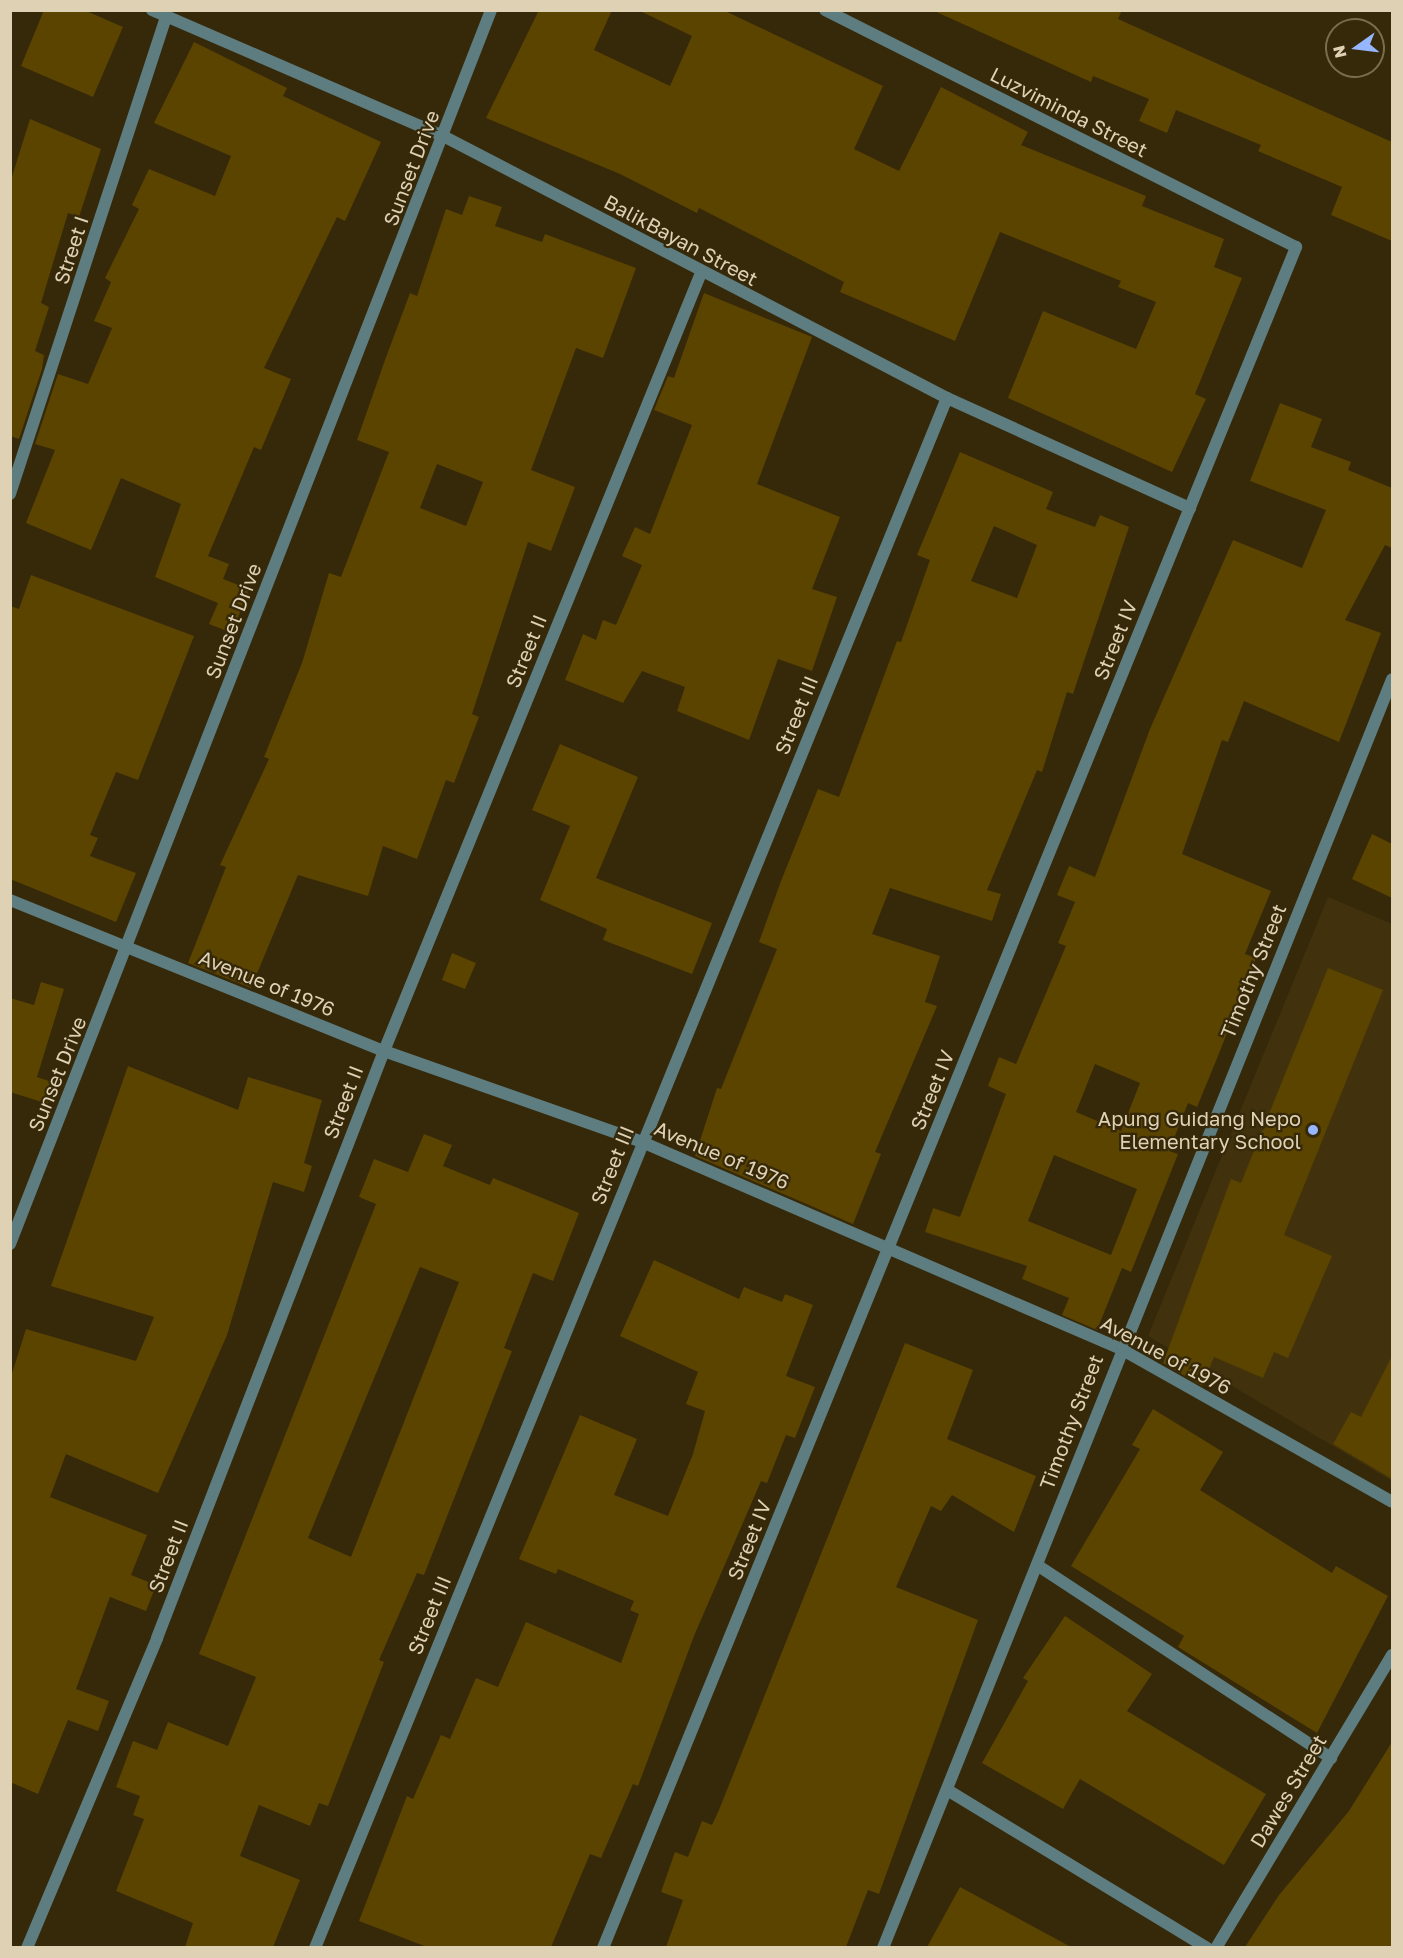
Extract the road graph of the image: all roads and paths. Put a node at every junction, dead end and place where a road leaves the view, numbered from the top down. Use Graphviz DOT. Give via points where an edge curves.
graph roads {
  1 [pos="152,10"];
  2 [pos="491,10"];
  3 [pos="825,10"];
  4 [pos="166,17"];
  5 [pos="445,137"];
  6 [pos="1296,248"];
  7 [pos="701,273"];
  8 [pos="947,398"];
  9 [pos="10,494"];
  10 [pos="1190,508"];
  11 [pos="1392,679"];
  12 [pos="10,900"];
  13 [pos="128,948"];
  14 [pos="384,1051"];
  15 [pos="642,1142"];
  16 [pos="10,1244"];
  17 [pos="889,1250"];
  18 [pos="1121,1349"];
  19 [pos="1392,1502"];
  20 [pos="1037,1565"];
  21 [pos="1392,1655"];
  22 [pos="1331,1758"];
  23 [pos="949,1791"];
  24 [pos="27,1947"];
  25 [pos="315,1947"];
  26 [pos="603,1947"];
  27 [pos="883,1947"];
  28 [pos="1207,1947"];
  29 [pos="1216,1947"];
  1 -- 4 [label="street, BalikBayan Street"];
  2 -- 5 [label="street, Sunset Drive"];
  3 -- 6 [label="street, Luzviminda Street"];
  4 -- 5 [label="street, BalikBayan Street"];
  4 -- 9 [label="street, Street I"];
  5 -- 7 [label="street, BalikBayan Street"];
  5 -- 13 [label="street, Sunset Drive"];
  6 -- 10 [label="street, Street IV"];
  7 -- 8 [label="street, BalikBayan Street"];
  7 -- 14 [label="street, Street II"];
  8 -- 10 [label="street, BalikBayan Street"];
  8 -- 15 [label="street, Street III"];
  10 -- 17 [label="street, Street IV"];
  11 -- 18 [label="street, Timothy Street"];
  12 -- 13 [label="street, Avenue of 1976"];
  13 -- 14 [label="street, Avenue of 1976"];
  13 -- 16 [label="street, Sunset Drive"];
  14 -- 15 [label="street, Avenue of 1976"];
  14 -- 24 [label="street, Street II" via="157,1638"];
  15 -- 17 [label="street, Avenue of 1976"];
  15 -- 25 [label="street, Street III"];
  17 -- 18 [label="street, Avenue of 1976"];
  17 -- 26 [label="street, Street IV"];
  18 -- 19 [label="street, Avenue of 1976"];
  18 -- 20 [label="street, Timothy Street"];
  20 -- 22 [label="street"];
  20 -- 23 [label="street, Timothy Street"];
  21 -- 22 [label="street, Dawes Street"];
  22 -- 29 [label="street, Dawes Street"];
  23 -- 27 [label="street, Timothy Street"];
  23 -- 28 [label="street"];
}
